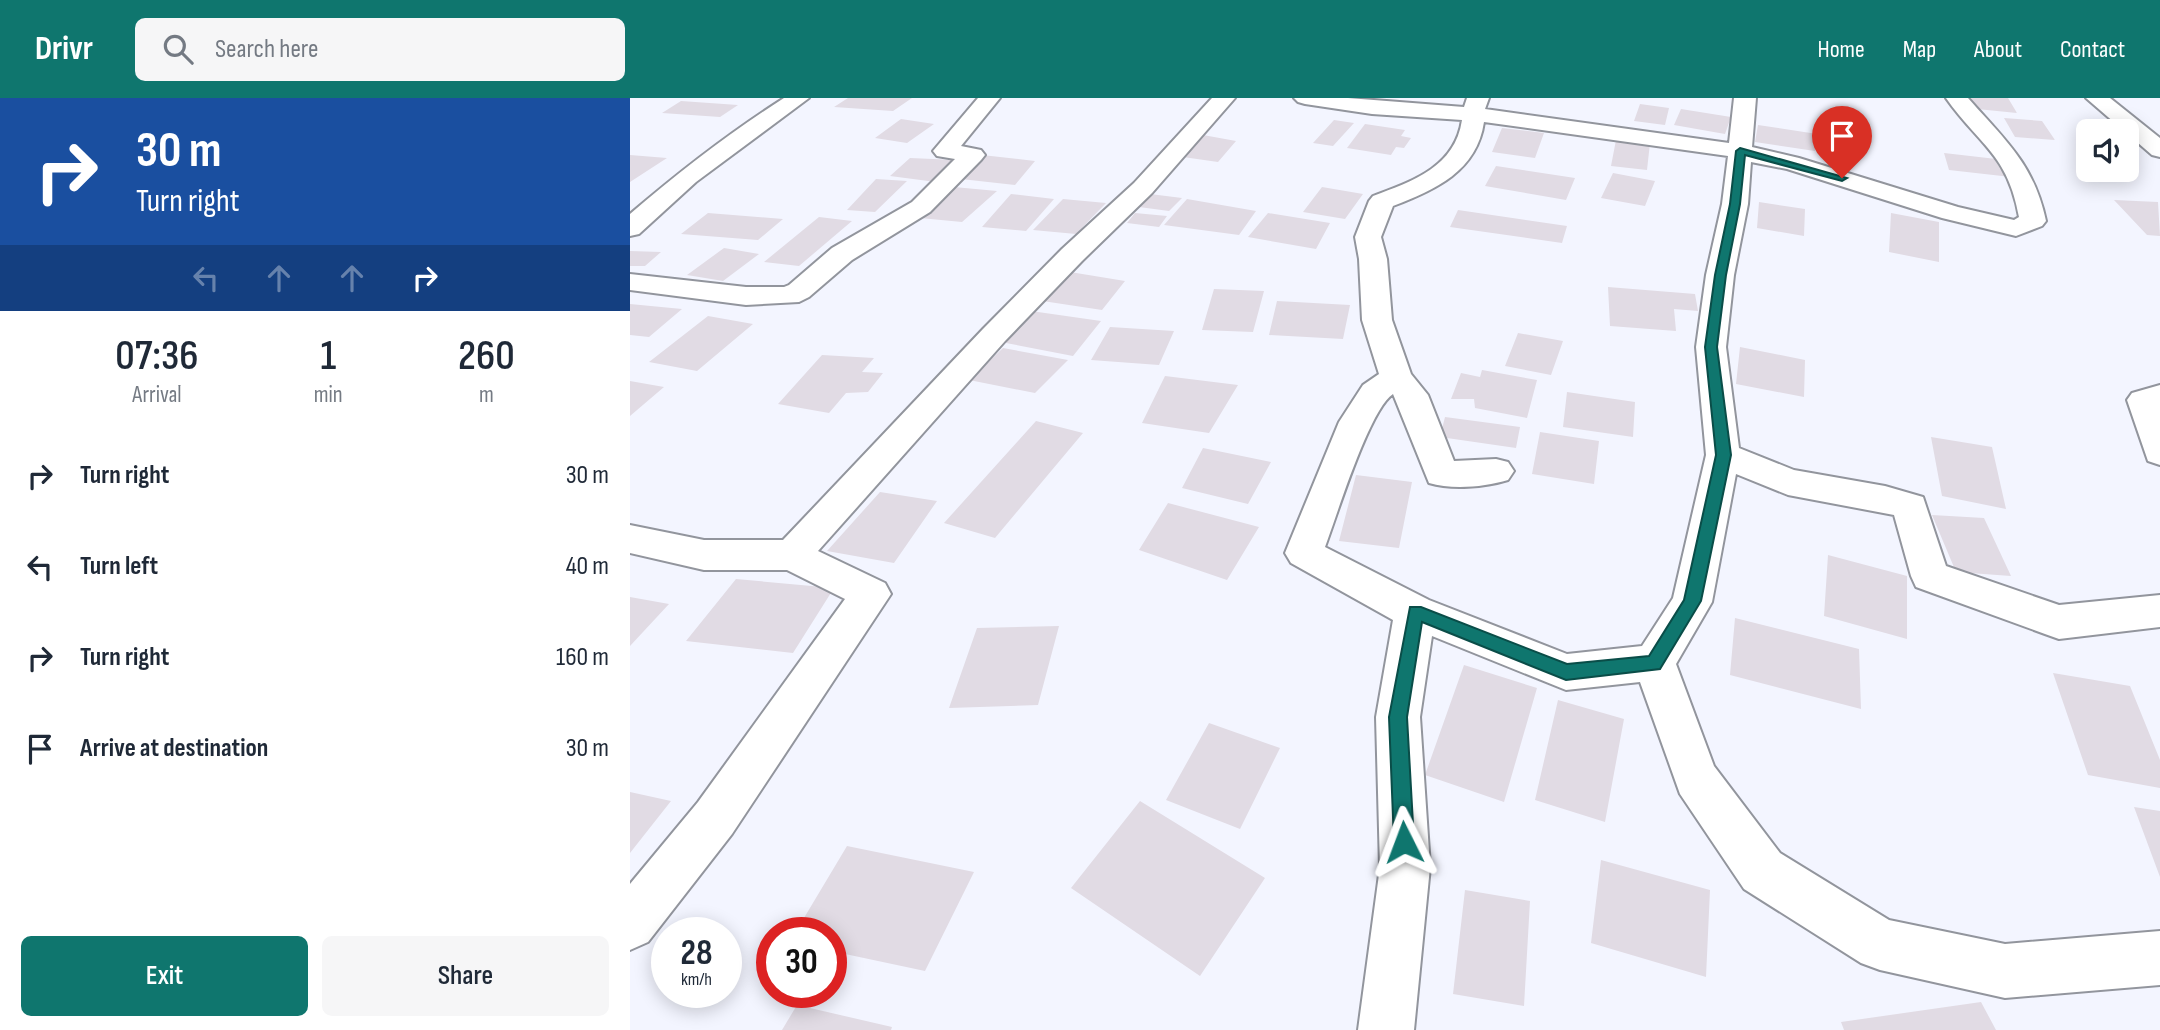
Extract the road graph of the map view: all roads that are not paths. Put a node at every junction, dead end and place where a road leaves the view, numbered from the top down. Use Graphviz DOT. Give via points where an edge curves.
graph roads {
  1 [pos="798,98"];
  2 [pos="989,98"];
  3 [pos="1224,98"];
  4 [pos="1305,98"];
  5 [pos="1745,98"];
  6 [pos="1957,98"];
  7 [pos="2097,98"];
  8 [pos="1475,106"];
  9 [pos="2160,150"];
  10 [pos="1740,151"];
  11 [pos="630,228"];
  12 [pos="630,282"];
  13 [pos="1396,378"];
  14 [pos="2160,395"];
  15 [pos="2160,453"];
  16 [pos="1723,455"];
  17 [pos="1496,471"];
  18 [pos="630,539"];
  19 [pos="792,555"];
  20 [pos="2160,611"];
  21 [pos="1415,612"];
  22 [pos="1654,663"];
  23 [pos="630,924"];
  24 [pos="2160,958"];
  25 [pos="1386,1030"];
  1 -- 11 [label="street" via="687,177"];
  2 -- 12 [label="street" via="945,151 973,155 921,206 842,254 799,291 781,297 746,296"];
  3 -- 19 [label="street" via="1143,188 994,335"];
  4 -- 8 [label="street" via="1372,108"];
  5 -- 10 [label="street"];
  6 -- 10 [label="street" via="2006,151 2029,192 2033,221 2016,228 1951,213 1804,166"];
  7 -- 9 [label="street"];
  8 -- 10 [label="street"];
  8 -- 13 [label="street" via="1470,136 1455,162 1432,180 1381,201 1368,237 1377,320"];
  10 -- 16 [label="street" via="1711,347"];
  13 -- 17 [label="street" via="1412,395 1441,474"];
  13 -- 21 [label="street" via="1374,391 1356,422 1304,553"];
  14 -- 15 [label="street" via="2143,400"];
  16 -- 20 [label="street" via="1788,482 1910,506 1930,576 2059,622"];
  16 -- 22 [label="street" via="1692,601"];
  18 -- 19 [label="street" via="704,555"];
  19 -- 23 [label="street" via="871,594 715,818"];
  21 -- 22 [label="street" via="1566,672"];
  21 -- 25 [label="street" via="1398,717 1405,867"];
  22 -- 24 [label="street" via="1696,779 1762,871 1880,944 2005,971"];
}
